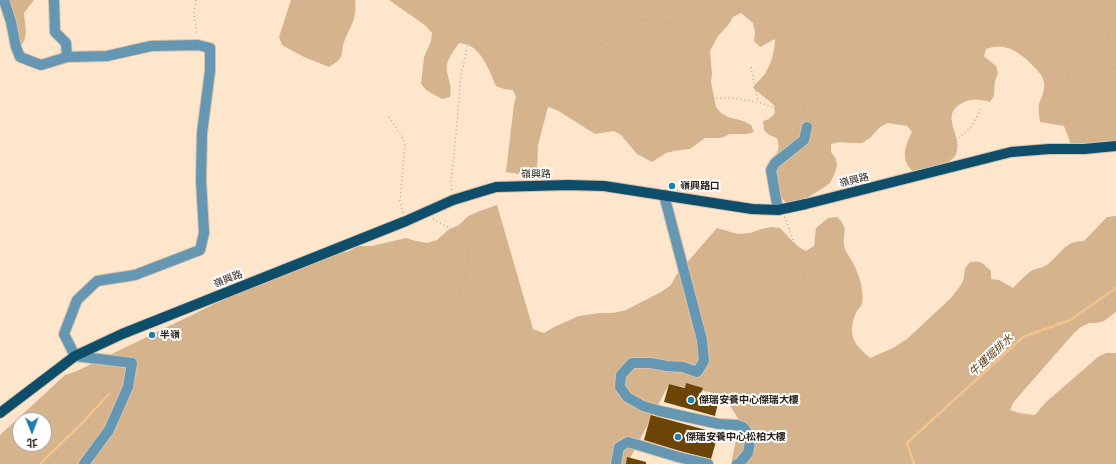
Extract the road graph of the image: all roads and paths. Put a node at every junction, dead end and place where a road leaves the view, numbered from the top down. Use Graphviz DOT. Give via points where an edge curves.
graph roads {
  1 [pos="4,0"];
  2 [pos="54,0"];
  3 [pos="196,0"];
  4 [pos="738,0"];
  5 [pos="1087,0"];
  6 [pos="471,30"];
  7 [pos="198,45"];
  8 [pos="1116,48"];
  9 [pos="67,57"];
  10 [pos="751,67"];
  11 [pos="1116,68"];
  12 [pos="799,76"];
  13 [pos="758,102"];
  14 [pos="982,107"];
  15 [pos="390,117"];
  16 [pos="806,127"];
  17 [pos="1116,146"];
  18 [pos="1084,149"];
  19 [pos="936,171"];
  20 [pos="664,195"];
  21 [pos="453,200"];
  22 [pos="778,210"];
  23 [pos="422,214"];
  24 [pos="406,221"];
  25 [pos="804,281"];
  26 [pos="458,306"];
  27 [pos="75,356"];
  28 [pos="0,412"];
  29 [pos="84,464"];
  30 [pos="582,464"];
  31 [pos="604,464"];
  32 [pos="616,464"];
  33 [pos="708,464"];
  34 [pos="737,464"];
  1 -- 9 [label="street" via="20,57 40,65"];
  2 -- 9 [label="street" via="55,32 66,43"];
  3 -- 7 [label="path" via="194,13"];
  4 -- 13 [label="path" via="669,23 610,19 598,21 589,31 589,36 629,58 663,84 691,98 730,98"];
  5 -- 8 [label="path"];
  6 -- 21 [label="path" via="461,76 451,182"];
  7 -- 9 [label="street" via="151,46 107,56"];
  7 -- 27 [label="street" via="210,48 210,71 202,133 204,233 200,250 135,274 97,280 77,300 64,334"];
  10 -- 13 [label="path"];
  11 -- 18 [label="path" via="1090,59 1080,61 1067,74 1066,88"];
  12 -- 16 [label="path"];
  13 -- 16 [label="path" via="780,110"];
  14 -- 19 [label="path" via="972,126 950,146"];
  15 -- 24 [label="path" via="405,142 400,201"];
  16 -- 22 [label="street" via="804,140 775,163 771,170"];
  17 -- 18 [label="main road, 嶺興路"];
  18 -- 19 [label="main road, 嶺興路" via="1012,152"];
  19 -- 22 [label="main road, 嶺興路"];
  20 -- 21 [label="main road, 嶺興路" via="604,186 546,185 496,187"];
  20 -- 22 [label="main road, 嶺興路" via="752,209"];
  20 -- 34 [label="street" via="702,340 704,361 697,372 683,367 632,363 621,374 620,387 628,397 643,406 743,427 750,442 748,453"];
  21 -- 23 [label="main road, 嶺興路"];
  22 -- 25 [label="path" via="786,219"];
  23 -- 24 [label="main road, 嶺興路"];
  23 -- 26 [label="path" via="462,235 468,249"];
  24 -- 27 [label="main road, 嶺興路" via="122,334"];
  27 -- 28 [label="main road, 嶺興路"];
  27 -- 29 [label="street" via="132,363 128,387 109,430"];
  30 -- 31 [label="path" via="586,450 594,447 600,452"];
  32 -- 33 [label="street" via="619,448 628,442"];
}
